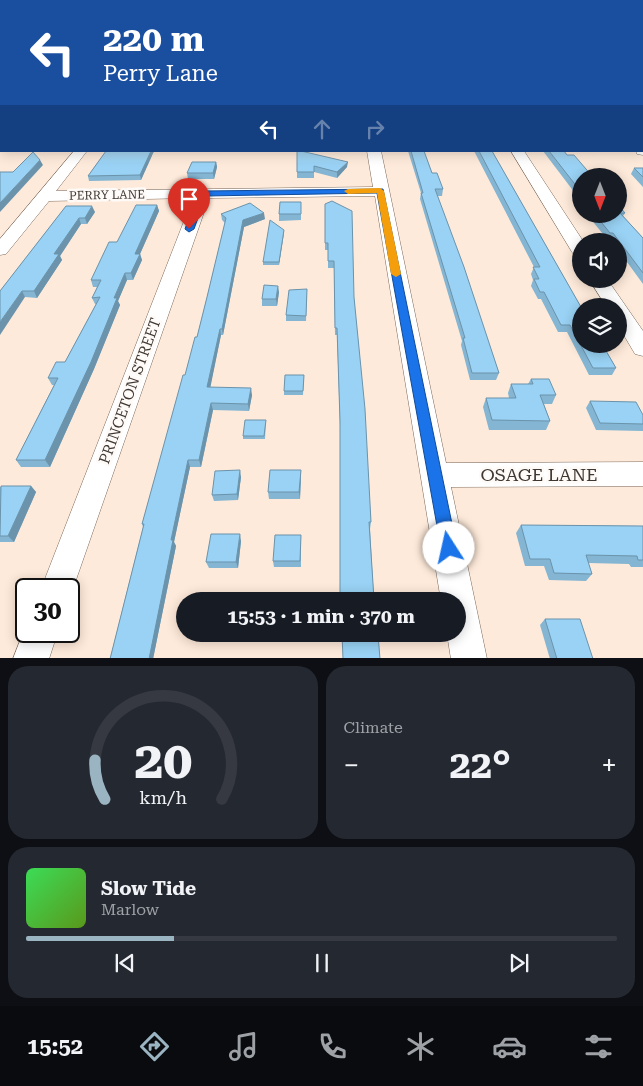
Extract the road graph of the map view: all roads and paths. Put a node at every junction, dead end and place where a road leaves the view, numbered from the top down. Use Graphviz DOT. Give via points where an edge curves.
graph roads {
  1 [pos="80,152"];
  2 [pos="374,152"];
  3 [pos="518,152"];
  4 [pos="380,191"];
  5 [pos="202,193"];
  6 [pos="44,196"];
  7 [pos="572,238"];
  8 [pos="0,250"];
  9 [pos="627,323"];
  10 [pos="643,348"];
  11 [pos="643,474"];
  12 [pos="436,475"];
  13 [pos="61,578"];
  14 [pos="37,643"];
  15 [pos="31,658"];
  16 [pos="469,658"];
  1 -- 6 [label="street"];
  2 -- 4 [label="street"];
  3 -- 7 [label="street"];
  4 -- 5 [label="street, PERRY LANE"];
  4 -- 12 [label="street"];
  5 -- 6 [label="street, PERRY LANE"];
  5 -- 13 [label="street, PRINCETON STREET"];
  6 -- 8 [label="street"];
  9 -- 10 [label="street"];
  11 -- 12 [label="street, OSAGE LANE"];
  12 -- 16 [label="street"];
  14 -- 15 [label="street"];
}
